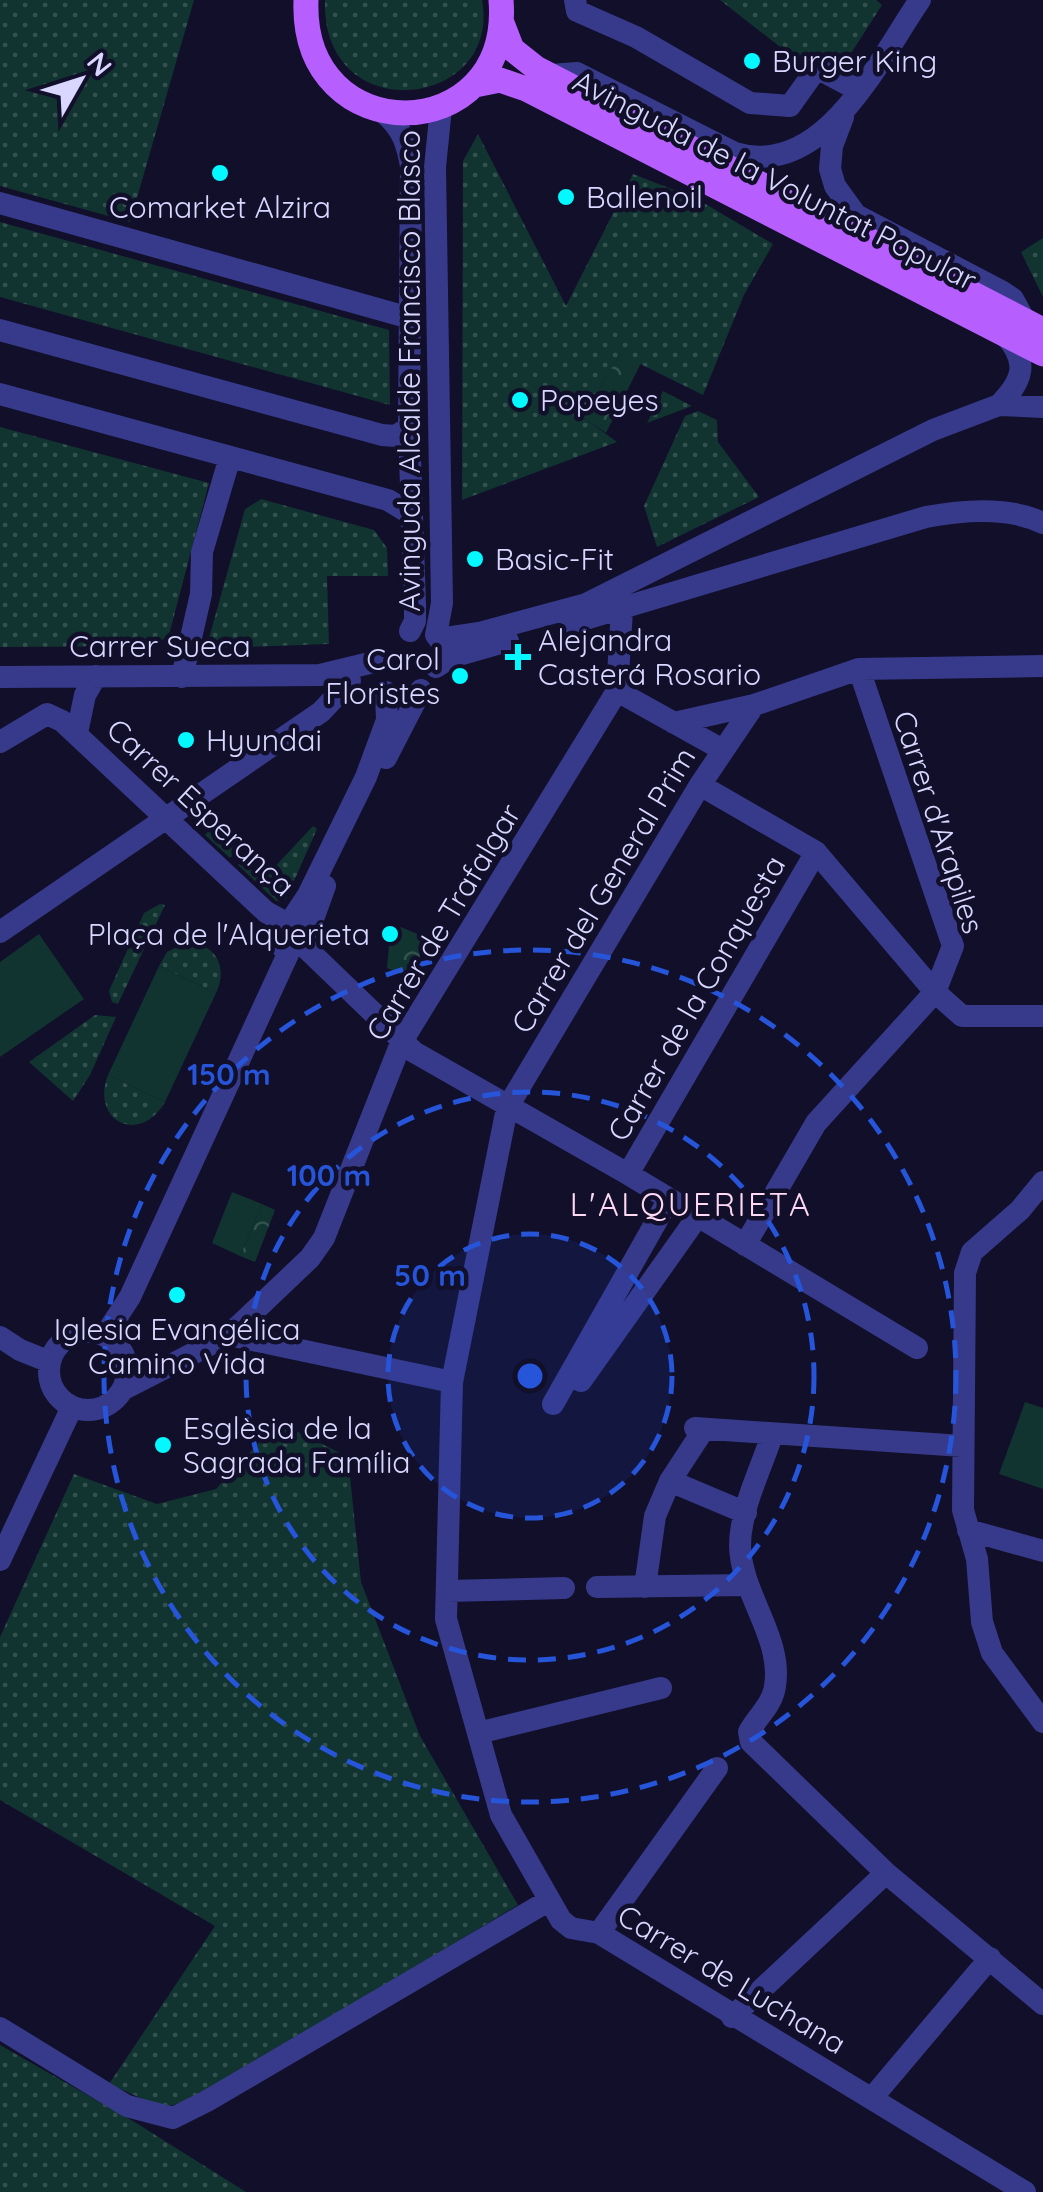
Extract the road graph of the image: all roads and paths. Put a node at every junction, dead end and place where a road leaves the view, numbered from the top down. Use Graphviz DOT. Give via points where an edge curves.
graph roads {
  1 [pos="575,0"];
  2 [pos="920,0"];
  3 [pos="306,1"];
  4 [pos="502,12"];
  5 [pos="551,76"];
  6 [pos="475,85"];
  7 [pos="858,90"];
  8 [pos="441,108"];
  9 [pos="845,111"];
  10 [pos="384,113"];
  11 [pos="0,204"];
  12 [pos="410,318"];
  13 [pos="1024,328"];
  14 [pos="0,330"];
  15 [pos="1043,354"];
  16 [pos="0,394"];
  17 [pos="999,405"];
  18 [pos="1043,407"];
  19 [pos="410,428"];
  20 [pos="230,457"];
  21 [pos="412,514"];
  22 [pos="1043,523"];
  23 [pos="622,610"];
  24 [pos="410,631"];
  25 [pos="437,637"];
  26 [pos="382,660"];
  27 [pos="1043,666"];
  28 [pos="436,667"];
  29 [pos="858,668"];
  30 [pos="96,676"];
  31 [pos="320,676"];
  32 [pos="0,677"];
  33 [pos="182,677"];
  34 [pos="350,681"];
  35 [pos="384,690"];
  36 [pos="421,690"];
  37 [pos="616,691"];
  38 [pos="754,704"];
  39 [pos="674,723"];
  40 [pos="78,733"];
  41 [pos="0,742"];
  42 [pos="723,750"];
  43 [pos="700,785"];
  44 [pos="166,817"];
  45 [pos="816,852"];
  46 [pos="0,932"];
  47 [pos="296,936"];
  48 [pos="935,992"];
  49 [pos="1043,1016"];
  50 [pos="402,1042"];
  51 [pos="507,1108"];
  52 [pos="628,1174"];
  53 [pos="1043,1182"];
  54 [pos="669,1199"];
  55 [pos="698,1216"];
  56 [pos="746,1245"];
  57 [pos="105,1335"];
  58 [pos="230,1335"];
  59 [pos="0,1336"];
  60 [pos="917,1348"];
  61 [pos="50,1362"];
  62 [pos="126,1378"];
  63 [pos="452,1382"];
  64 [pos="72,1407"];
  65 [pos="772,1435"];
  66 [pos="962,1446"];
  67 [pos="670,1481"];
  68 [pos="746,1513"];
  69 [pos="968,1530"];
  70 [pos="1043,1551"];
  71 [pos="0,1560"];
  72 [pos="748,1585"];
  73 [pos="644,1586"];
  74 [pos="597,1587"];
  75 [pos="564,1588"];
  76 [pos="447,1590"];
  77 [pos="661,1688"];
  78 [pos="1043,1722"];
  79 [pos="478,1732"];
  80 [pos="717,1768"];
  81 [pos="886,1873"];
  82 [pos="548,1900"];
  83 [pos="599,1933"];
  84 [pos="990,1958"];
  85 [pos="1043,2004"];
  86 [pos="732,2017"];
  87 [pos="0,2028"];
  88 [pos="872,2098"];
  89 [pos="1024,2192"];
  1 -- 7 [label="street" via="577,11 750,103 790,106 817,68"];
  2 -- 7 [label="street"];
  3 -- 10 [label="main road" via="315,60 332,84"];
  4 -- 5 [label="main road, Avinguda de la Voluntat Popular" via="512,49"];
  4 -- 6 [label="main road" via="494,56"];
  5 -- 9 [label="street, Avinguda de la Voluntat Popular" via="577,73 748,157 802,146"];
  5 -- 13 [label="main road, Avinguda de la Voluntat Popular"];
  6 -- 8 [label="main road"];
  6 -- 13 [label="main road, Avinguda de la Voluntat Popular" via="500,80 526,89"];
  7 -- 9 [label="street"];
  8 -- 10 [label="main road"];
  8 -- 25 [label="street, Avinguda Alcalde Francisco Blasco" via="435,167 442,603"];
  9 -- 13 [label="street, Avinguda de la Voluntat Popular" via="830,168 834,186 856,216 1013,299"];
  10 -- 12 [label="street, Avinguda Alcalde Francisco Blasco" via="406,140 411,166"];
  11 -- 12 [label="street"];
  12 -- 19 [label="street, Avinguda Alcalde Francisco Blasco"];
  13 -- 15 [label="main road, Avinguda de la Voluntat Popular"];
  13 -- 17 [label="street" via="1022,370"];
  14 -- 19 [label="street" via="367,431 396,436"];
  16 -- 20 [label="street"];
  17 -- 18 [label="street"];
  17 -- 25 [label="street" via="934,430 586,604 466,636"];
  19 -- 21 [label="street, Avinguda Alcalde Francisco Blasco"];
  20 -- 21 [label="street" via="388,500"];
  20 -- 33 [label="street" via="202,552 201,594"];
  21 -- 24 [label="street, Avinguda Alcalde Francisco Blasco" via="416,604"];
  22 -- 23 [label="street" via="986,512 926,517"];
  23 -- 28 [label="street" via="452,656"];
  23 -- 37 [label="street, Carrer de Trafalgar"];
  24 -- 25 [label="street" via="422,628"];
  24 -- 26 [label="street"];
  25 -- 28 [label="street"];
  26 -- 31 [label="street, Carrer Sueca"];
  26 -- 35 [label="street"];
  27 -- 29 [label="street"];
  28 -- 36 [label="street"];
  29 -- 38 [label="street"];
  29 -- 48 [label="street, Carrer d'Arapiles" via="954,946"];
  30 -- 32 [label="street, Carrer Sueca"];
  30 -- 33 [label="street, Carrer Sueca"];
  30 -- 40 [label="street, Carrer Esperança"];
  31 -- 33 [label="street, Carrer Sueca"];
  31 -- 34 [label="street, Carrer Sueca"];
  34 -- 35 [label="street, Carrer Sueca"];
  34 -- 44 [label="street" via="321,712"];
  35 -- 36 [label="street" via="397,700"];
  35 -- 47 [label="street" via="387,720"];
  36 -- 47 [label="street"];
  37 -- 39 [label="street"];
  37 -- 50 [label="street, Carrer de Trafalgar"];
  38 -- 39 [label="street"];
  38 -- 42 [label="street, Carrer del General Prim"];
  39 -- 42 [label="street"];
  40 -- 41 [label="street" via="47,714"];
  40 -- 44 [label="street, Carrer Esperança"];
  42 -- 43 [label="street, Carrer del General Prim"];
  43 -- 45 [label="street"];
  43 -- 51 [label="street, Carrer del General Prim"];
  44 -- 46 [label="street"];
  44 -- 47 [label="street, Carrer Esperança"];
  45 -- 48 [label="street"];
  45 -- 52 [label="street, Carrer de la Conquesta"];
  47 -- 50 [label="street, Carrer Esperança"];
  47 -- 57 [label="street" via="130,1297"];
  48 -- 49 [label="street" via="962,1016"];
  48 -- 56 [label="street, Carrer d'Arapiles" via="816,1123"];
  50 -- 51 [label="street, Carrer Esperança"];
  50 -- 58 [label="street, Carrer de Trafalgar" via="324,1238"];
  51 -- 52 [label="street, Carrer Esperança"];
  51 -- 63 [label="street, Carrer de Luchana"];
  52 -- 54 [label="street, Carrer Esperança"];
  53 -- 66 [label="street" via="968,1261"];
  54 -- 55 [label="street, Carrer Esperança"];
  54 -- 55 [label="street" via="558,1404"];
  55 -- 56 [label="street, Carrer Esperança"];
  56 -- 60 [label="street, Carrer Esperança"];
  57 -- 61 [label="street" via="71,1335"];
  57 -- 62 [label="street" via="121,1348"];
  58 -- 62 [label="street, Carrer de Trafalgar" via="159,1370"];
  58 -- 63 [label="street"];
  59 -- 61 [label="street"];
  61 -- 64 [label="street" via="53,1388"];
  62 -- 64 [label="street" via="116,1399 96,1410"];
  63 -- 76 [label="street, Carrer de Luchana"];
  64 -- 71 [label="street"];
  65 -- 66 [label="street"];
  65 -- 67 [label="street" via="700,1428"];
  65 -- 68 [label="street"];
  66 -- 69 [label="street"];
  67 -- 68 [label="street"];
  67 -- 73 [label="street" via="655,1516"];
  68 -- 72 [label="street" via="740,1546"];
  69 -- 70 [label="street"];
  69 -- 78 [label="street" via="985,1638"];
  72 -- 73 [label="street"];
  72 -- 81 [label="street" via="774,1652 776,1686 749,1732 751,1742"];
  73 -- 74 [label="street"];
  75 -- 76 [label="street"];
  76 -- 79 [label="street, Carrer de Luchana" via="446,1619"];
  77 -- 79 [label="street"];
  79 -- 82 [label="street, Carrer de Luchana" via="501,1815"];
  80 -- 83 [label="street"];
  81 -- 84 [label="street"];
  81 -- 86 [label="street"];
  82 -- 83 [label="street, Carrer de Luchana" via="571,1928"];
  82 -- 87 [label="street" via="173,2118 127,2106"];
  83 -- 86 [label="street, Carrer de Luchana"];
  84 -- 85 [label="street"];
  84 -- 88 [label="street"];
  86 -- 88 [label="street, Carrer de Luchana"];
  88 -- 89 [label="street, Carrer de Luchana"];
}
